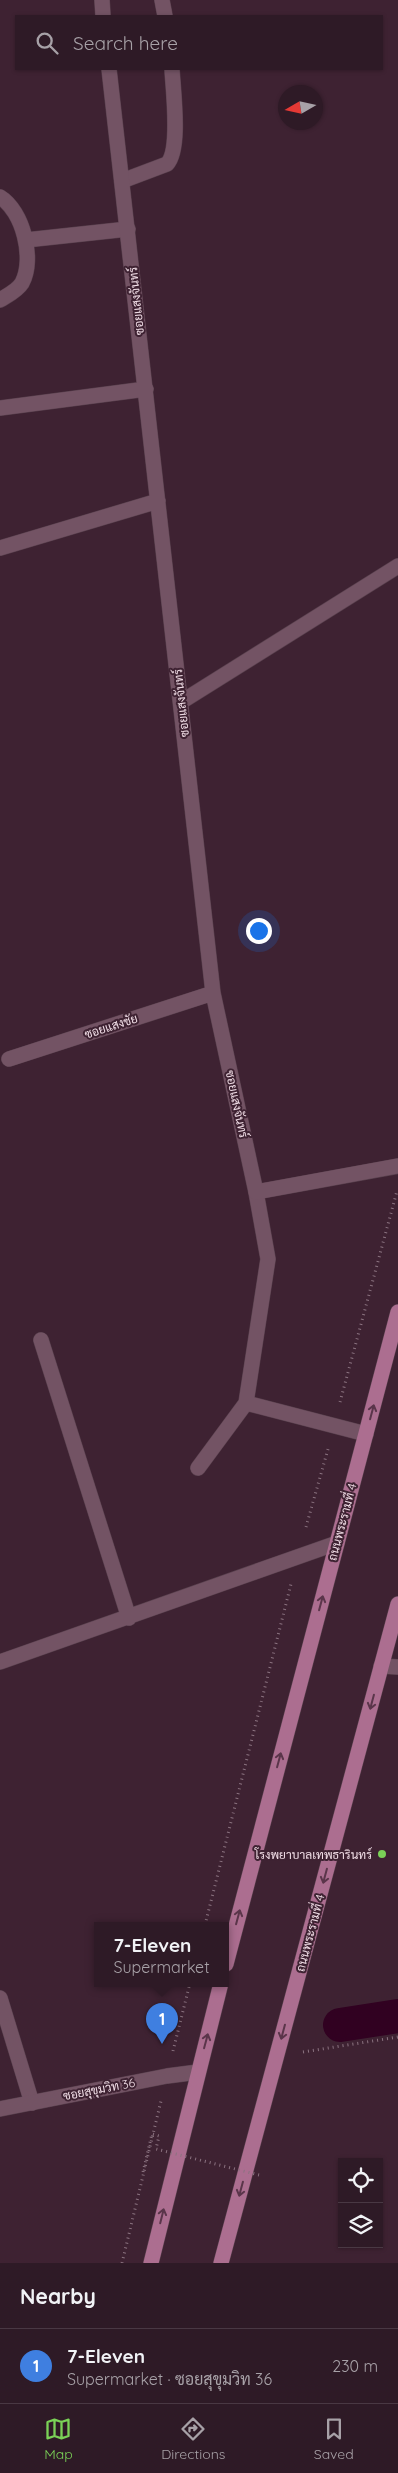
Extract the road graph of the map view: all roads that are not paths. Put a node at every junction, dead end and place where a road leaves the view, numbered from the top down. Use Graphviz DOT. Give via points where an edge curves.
graph roads {
  1 [pos="102,0"];
  2 [pos="162,0"];
  3 [pos="103,15"];
  4 [pos="165,15"];
  5 [pos="110,70"];
  6 [pos="172,70"];
  7 [pos="122,181"];
  8 [pos="0,197"];
  9 [pos="128,229"];
  10 [pos="26,240"];
  11 [pos="0,300"];
  12 [pos="146,389"];
  13 [pos="0,408"];
  14 [pos="158,501"];
  15 [pos="0,548"];
  16 [pos="398,566"];
  17 [pos="180,702"];
  18 [pos="212,993"];
  19 [pos="8,1059"];
  20 [pos="398,1166"];
  21 [pos="256,1192"];
  22 [pos="398,1312"];
  23 [pos="41,1340"];
  24 [pos="246,1403"];
  25 [pos="366,1434"];
  26 [pos="198,1468"];
  27 [pos="337,1544"];
  28 [pos="398,1604"];
  29 [pos="129,1618"];
  30 [pos="0,1662"];
  31 [pos="381,1666"];
  32 [pos="398,1667"];
  33 [pos="229,1953"];
  34 [pos="220,1987"];
  35 [pos="0,1998"];
  36 [pos="198,2072"];
  37 [pos="32,2103"];
  38 [pos="0,2109"];
  39 [pos="151,2263"];
  40 [pos="221,2263"];
  1 -- 3 [label="street"];
  2 -- 4 [label="street"];
  5 -- 7 [label="street, ซอยแสงจันทร์"];
  6 -- 7 [label="street" via="175,137 171,160"];
  7 -- 9 [label="street, ซอยแสงจันทร์"];
  8 -- 10 [label="street" via="10,205"];
  9 -- 10 [label="street"];
  9 -- 12 [label="street, ซอยแสงจันทร์"];
  10 -- 11 [label="street" via="26,271 22,283"];
  12 -- 13 [label="street"];
  12 -- 14 [label="street, ซอยแสงจันทร์"];
  14 -- 15 [label="street"];
  14 -- 17 [label="street, ซอยแสงจันทร์"];
  16 -- 17 [label="street"];
  17 -- 18 [label="street, ซอยแสงจันทร์"];
  18 -- 19 [label="street, ซอยแสงชัย"];
  18 -- 21 [label="street, ซอยแสงจันทร์"];
  20 -- 21 [label="street"];
  21 -- 24 [label="street, ซอยแสงจันทร์" via="268,1259"];
  25 -- 22 [label="main road, ถนนพระรามที่ 4, one-way"];
  23 -- 29 [label="street"];
  24 -- 25 [label="street"];
  24 -- 26 [label="street"];
  25 -- 27 [label="main road, ถนนพระรามที่ 4"];
  27 -- 29 [label="street"];
  33 -- 27 [label="main road, ถนนพระรามที่ 4, one-way"];
  28 -- 31 [label="main road, ถนนพระรามที่ 4"];
  29 -- 30 [label="street"];
  31 -- 32 [label="street"];
  31 -- 40 [label="main road, ถนนพระรามที่ 4, one-way"];
  36 -- 34 [label="main road, one-way"];
  35 -- 37 [label="street"];
  36 -- 37 [label="street, ซอยสุขุมวิท 36"];
  39 -- 36 [label="main road, one-way"];
  37 -- 38 [label="street, ซอยสุขุมวิท 36"];
}
